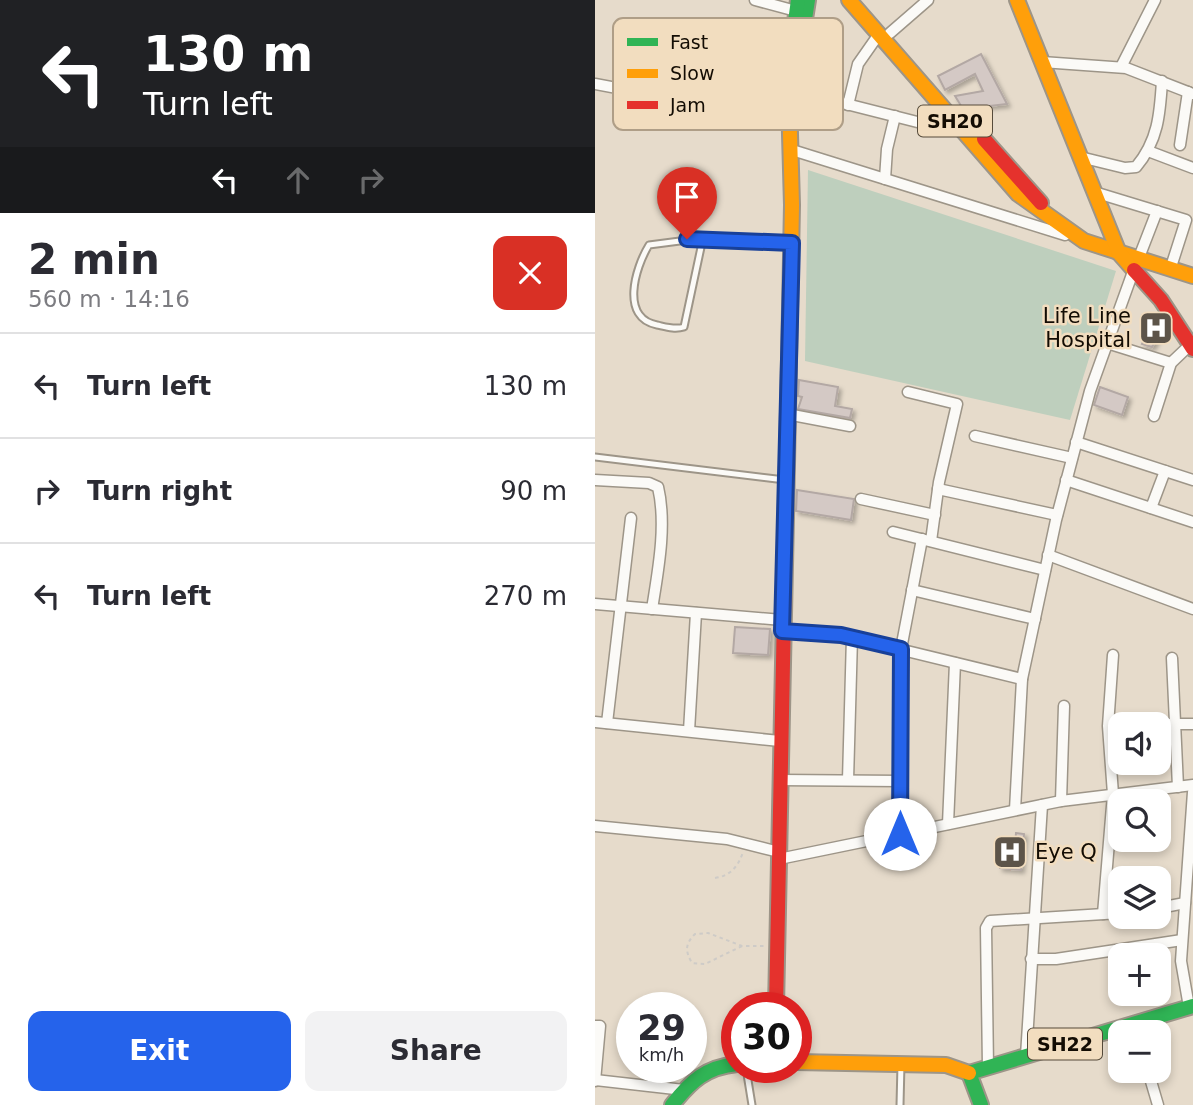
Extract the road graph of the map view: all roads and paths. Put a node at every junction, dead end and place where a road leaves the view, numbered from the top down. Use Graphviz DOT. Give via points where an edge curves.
graph roads {
  1 [pos="755,0"];
  2 [pos="808,0"];
  3 [pos="849,0"];
  4 [pos="861,0"];
  5 [pos="928,0"];
  6 [pos="1017,0"];
  7 [pos="1155,0"];
  8 [pos="797,6"];
  9 [pos="805,18"];
  10 [pos="884,33"];
  11 [pos="1042,62"];
  12 [pos="1121,67"];
  13 [pos="1162,81"];
  14 [pos="595,84"];
  15 [pos="613,87"];
  16 [pos="1191,93"];
  17 [pos="843,104"];
  18 [pos="848,105"];
  19 [pos="895,116"];
  20 [pos="958,125"];
  21 [pos="791,130"];
  22 [pos="1180,145"];
  23 [pos="792,150"];
  24 [pos="1148,151"];
  25 [pos="1080,157"];
  26 [pos="1193,168"];
  27 [pos="885,179"];
  28 [pos="1094,192"];
  29 [pos="1157,211"];
  30 [pos="1069,233"];
  31 [pos="703,238"];
  32 [pos="1084,241"];
  33 [pos="792,243"];
  34 [pos="1119,254"];
  35 [pos="1136,265"];
  36 [pos="1155,266"];
  37 [pos="1170,270"];
  38 [pos="1193,276"];
  39 [pos="1193,281"];
  40 [pos="1107,343"];
  41 [pos="1192,347"];
  42 [pos="1171,363"];
  43 [pos="908,393"];
  44 [pos="787,414"];
  45 [pos="1154,416"];
  46 [pos="850,426"];
  47 [pos="975,436"];
  48 [pos="1076,442"];
  49 [pos="595,457"];
  50 [pos="1072,458"];
  51 [pos="1165,471"];
  52 [pos="595,480"];
  53 [pos="785,480"];
  54 [pos="1066,480"];
  55 [pos="1193,480"];
  56 [pos="938,489"];
  57 [pos="860,499"];
  58 [pos="1151,508"];
  59 [pos="935,515"];
  60 [pos="1057,515"];
  61 [pos="631,518"];
  62 [pos="1193,522"];
  63 [pos="893,532"];
  64 [pos="926,540"];
  65 [pos="1048,555"];
  66 [pos="1045,569"];
  67 [pos="912,590"];
  68 [pos="595,604"];
  69 [pos="622,607"];
  70 [pos="652,609"];
  71 [pos="1193,609"];
  72 [pos="696,613"];
  73 [pos="1035,619"];
  74 [pos="782,626"];
  75 [pos="852,637"];
  76 [pos="901,649"];
  77 [pos="1112,655"];
  78 [pos="1172,658"];
  79 [pos="955,663"];
  80 [pos="1022,679"];
  81 [pos="1064,706"];
  82 [pos="1109,712"];
  83 [pos="595,722"];
  84 [pos="607,723"];
  85 [pos="1171,723"];
  86 [pos="1176,723"];
  87 [pos="1193,724"];
  88 [pos="689,731"];
  89 [pos="781,741"];
  90 [pos="780,780"];
  91 [pos="848,780"];
  92 [pos="900,781"];
  93 [pos="1193,785"];
  94 [pos="1178,787"];
  95 [pos="1159,789"];
  96 [pos="1193,792"];
  97 [pos="1108,795"];
  98 [pos="1061,801"];
  99 [pos="1042,804"];
  100 [pos="1015,810"];
  101 [pos="948,824"];
  102 [pos="595,826"];
  103 [pos="900,834"];
  104 [pos="745,844"];
  105 [pos="1113,852"];
  106 [pos="779,856"];
  107 [pos="715,878"];
  108 [pos="1185,903"];
  109 [pos="1171,906"];
  110 [pos="1103,914"];
  111 [pos="1108,914"];
  112 [pos="1033,920"];
  113 [pos="1182,940"];
  114 [pos="742,946"];
  115 [pos="778,946"];
  116 [pos="1031,960"];
  117 [pos="777,992"];
  118 [pos="1191,1006"];
  119 [pos="1157,1020"];
  120 [pos="595,1026"];
  121 [pos="1108,1035"];
  122 [pos="1026,1056"];
  123 [pos="812,1062"];
  124 [pos="901,1064"];
  125 [pos="721,1065"];
  126 [pos="988,1067"];
  127 [pos="969,1073"];
  128 [pos="595,1074"];
  129 [pos="595,1081"];
  130 [pos="748,1083"];
  131 [pos="1152,1083"];
  132 [pos="684,1090"];
  133 [pos="672,1105"];
  134 [pos="752,1105"];
  135 [pos="900,1105"];
  136 [pos="981,1105"];
  137 [pos="1158,1105"];
  1 -- 8 [label="street"];
  2 -- 9 [label="street"];
  3 -- 10 [label="street, SH20"];
  4 -- 10 [label="street, SH20"];
  5 -- 10 [label="street"];
  6 -- 11 [label="street"];
  7 -- 12 [label="street"];
  10 -- 18 [label="street" via="858,64"];
  10 -- 20 [label="street, SH20"];
  10 -- 30 [label="street, SH20"];
  11 -- 12 [label="street"];
  11 -- 25 [label="street"];
  12 -- 13 [label="street"];
  13 -- 16 [label="street"];
  13 -- 24 [label="street" via="1159,120"];
  14 -- 15 [label="street"];
  16 -- 22 [label="street"];
  17 -- 18 [label="street"];
  18 -- 19 [label="street"];
  19 -- 20 [label="street" via="944,129"];
  19 -- 27 [label="street"];
  20 -- 30 [label="street, SH20" via="1018,194"];
  21 -- 23 [label="street"];
  23 -- 27 [label="street"];
  23 -- 33 [label="street"];
  24 -- 25 [label="street" via="1136,167 1125,168"];
  24 -- 26 [label="street"];
  25 -- 28 [label="street"];
  27 -- 32 [label="street"];
  28 -- 29 [label="street"];
  28 -- 34 [label="street"];
  29 -- 35 [label="street"];
  29 -- 37 [label="street" via="1186,220"];
  30 -- 32 [label="street, SH20"];
  31 -- 31 [label="lane" via="649,245 639,262 634,290 638,315 645,323 684,327"];
  31 -- 33 [label="lane"];
  32 -- 34 [label="street, SH20"];
  33 -- 44 [label="street"];
  34 -- 35 [label="street, SH20"];
  35 -- 36 [label="street, SH20"];
  35 -- 40 [label="street"];
  35 -- 41 [label="street"];
  36 -- 37 [label="street, SH20"];
  36 -- 39 [label="street, SH20"];
  37 -- 38 [label="street, SH20"];
  40 -- 42 [label="street"];
  40 -- 48 [label="street"];
  41 -- 42 [label="street"];
  42 -- 45 [label="street"];
  43 -- 56 [label="street" via="957,404"];
  44 -- 46 [label="street"];
  44 -- 53 [label="street"];
  47 -- 50 [label="street"];
  48 -- 50 [label="street"];
  48 -- 51 [label="street"];
  49 -- 53 [label="lane"];
  50 -- 54 [label="street"];
  51 -- 55 [label="street"];
  51 -- 58 [label="street"];
  52 -- 70 [label="street" via="658,487 660,539"];
  53 -- 74 [label="street"];
  54 -- 58 [label="street"];
  54 -- 60 [label="street"];
  56 -- 59 [label="street"];
  56 -- 60 [label="street"];
  57 -- 59 [label="street"];
  58 -- 62 [label="street"];
  59 -- 64 [label="street"];
  60 -- 65 [label="street"];
  61 -- 69 [label="street"];
  63 -- 64 [label="street"];
  64 -- 66 [label="street"];
  64 -- 67 [label="street"];
  65 -- 66 [label="street"];
  65 -- 71 [label="street"];
  66 -- 73 [label="street"];
  67 -- 73 [label="street"];
  67 -- 76 [label="street"];
  68 -- 69 [label="street"];
  69 -- 70 [label="street"];
  69 -- 84 [label="street"];
  70 -- 72 [label="street"];
  72 -- 74 [label="street"];
  72 -- 88 [label="street"];
  73 -- 80 [label="street"];
  74 -- 75 [label="street"];
  74 -- 89 [label="street"];
  75 -- 76 [label="street"];
  75 -- 91 [label="street"];
  76 -- 79 [label="street"];
  76 -- 92 [label="street"];
  77 -- 82 [label="street"];
  78 -- 86 [label="street"];
  79 -- 80 [label="street"];
  79 -- 101 [label="street"];
  80 -- 100 [label="street"];
  81 -- 98 [label="street"];
  83 -- 84 [label="street"];
  84 -- 88 [label="street"];
  85 -- 86 [label="street"];
  86 -- 87 [label="street"];
  86 -- 94 [label="street"];
  88 -- 89 [label="street"];
  89 -- 90 [label="street"];
  90 -- 91 [label="street"];
  90 -- 106 [label="street"];
  91 -- 92 [label="street"];
  92 -- 103 [label="street"];
  93 -- 94 [label="street"];
  94 -- 95 [label="street"];
  96 -- 108 [label="street"];
  97 -- 98 [label="street"];
  98 -- 99 [label="street"];
  99 -- 100 [label="street"];
  99 -- 112 [label="street"];
  100 -- 101 [label="street"];
  101 -- 103 [label="street"];
  102 -- 104 [label="street"];
  103 -- 106 [label="street"];
  104 -- 106 [label="street"];
  104 -- 107 [label="path" via="740,863 726,876"];
  105 -- 110 [label="street"];
  106 -- 115 [label="street"];
  108 -- 109 [label="street"];
  108 -- 113 [label="street"];
  110 -- 111 [label="street"];
  110 -- 112 [label="street"];
  112 -- 116 [label="street"];
  112 -- 126 [label="street" via="990,921 986,928"];
  113 -- 116 [label="street"];
  113 -- 118 [label="street" via="1181,961"];
  114 -- 114 [label="path" via="709,933 695,933 686,953 692,963 705,964"];
  114 -- 115 [label="path"];
  115 -- 117 [label="street"];
  116 -- 122 [label="street"];
  118 -- 119 [label="street, SH22"];
  120 -- 128 [label="street" via="600,1026"];
  121 -- 122 [label="street, SH22"];
  122 -- 126 [label="street, SH22"];
  123 -- 124 [label="street"];
  124 -- 127 [label="street" via="947,1065"];
  124 -- 135 [label="lane"];
  125 -- 132 [label="street" via="695,1076"];
  126 -- 127 [label="street, SH22"];
  127 -- 136 [label="street"];
  128 -- 129 [label="street"];
  129 -- 132 [label="street"];
  130 -- 134 [label="lane"];
  131 -- 137 [label="street"];
  132 -- 133 [label="street"];
}
